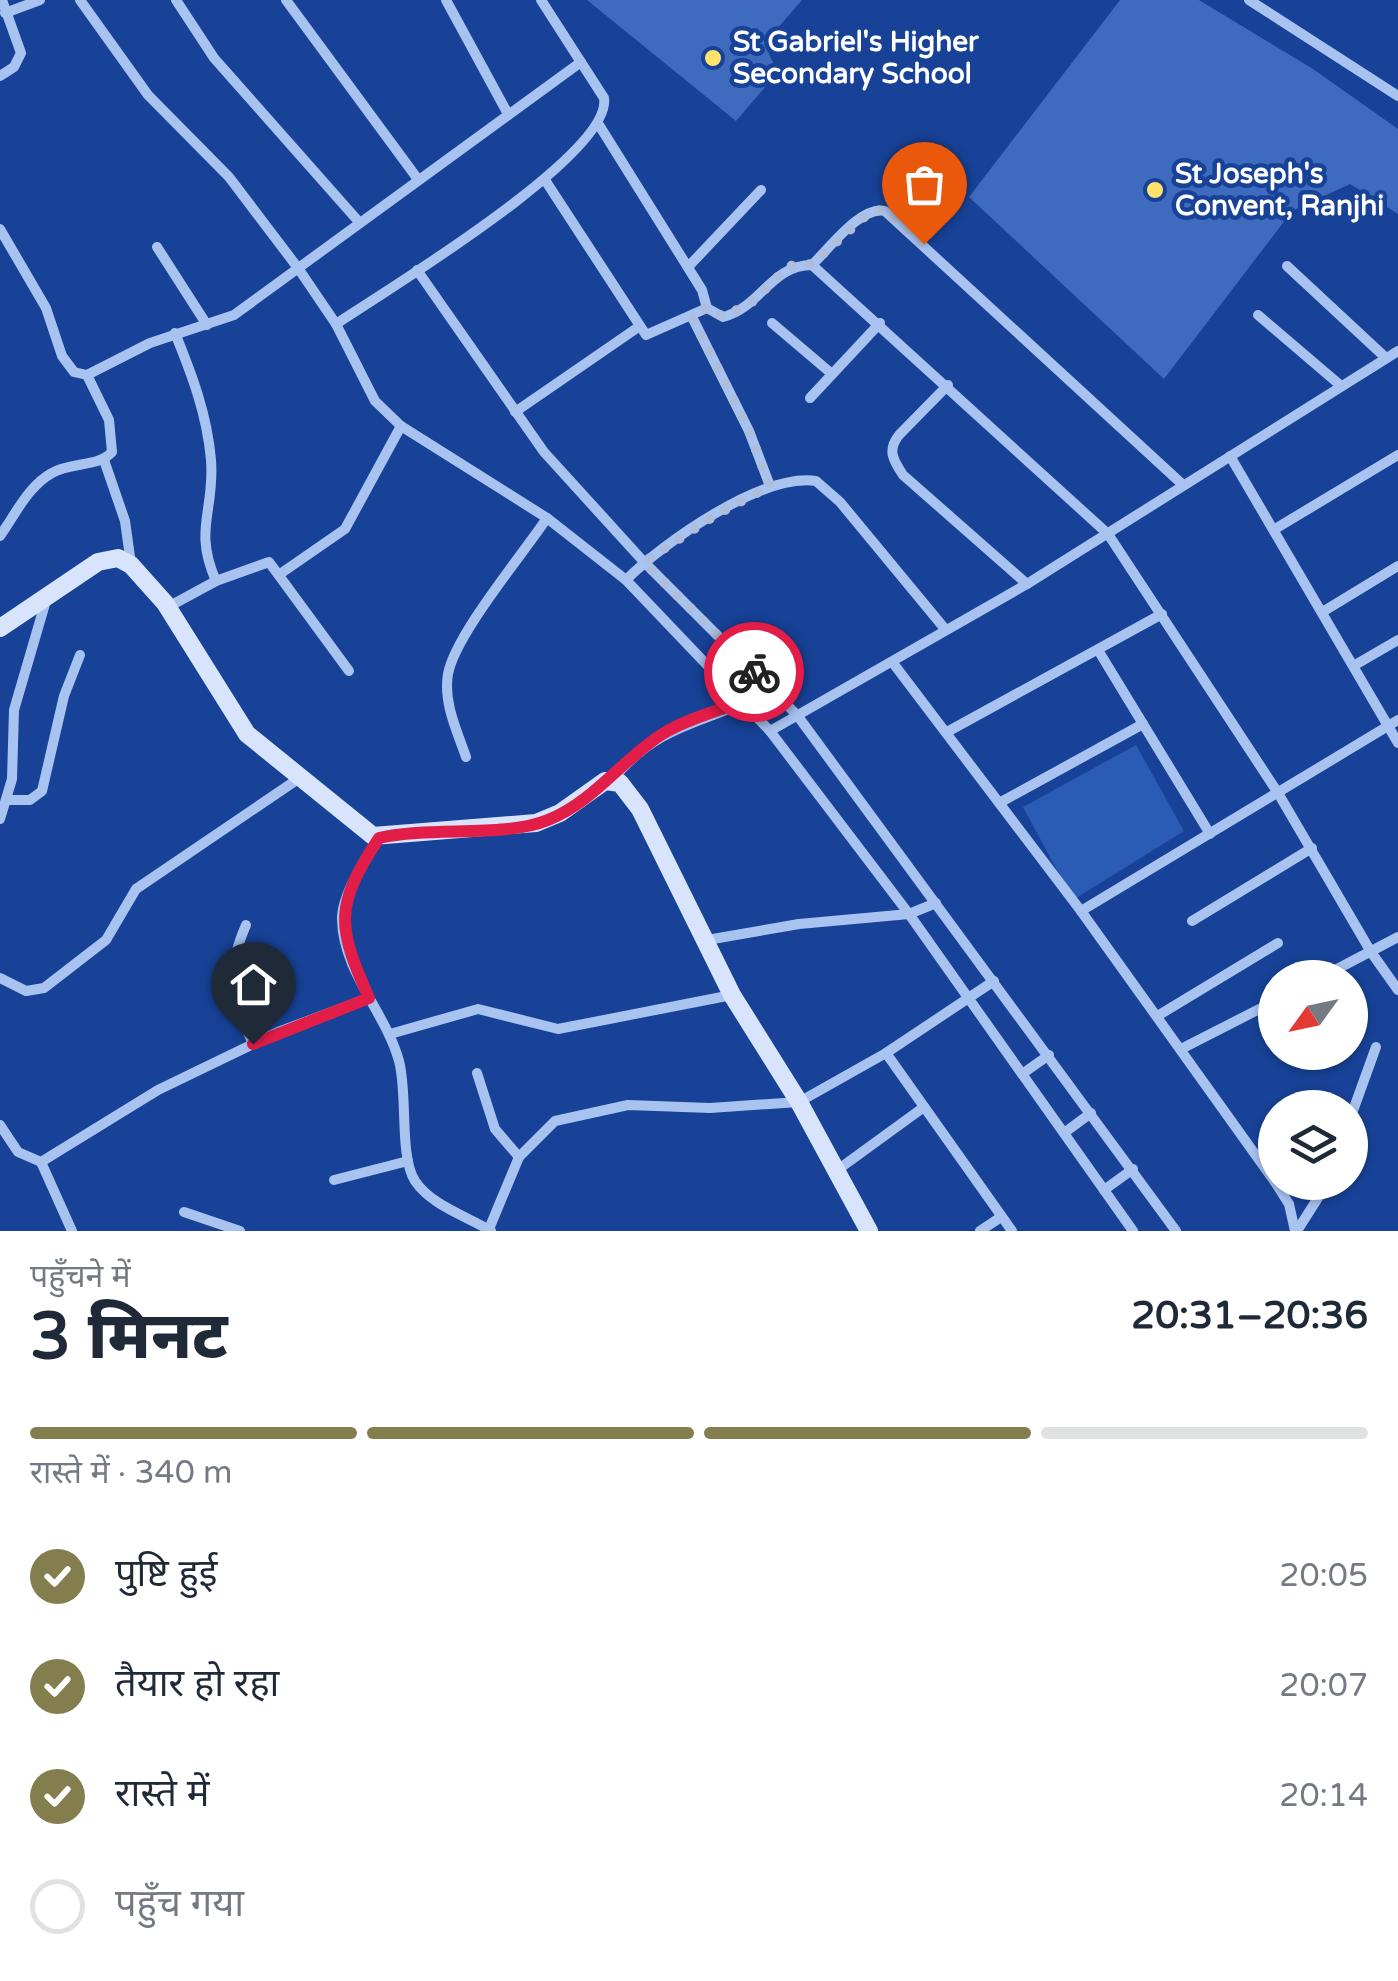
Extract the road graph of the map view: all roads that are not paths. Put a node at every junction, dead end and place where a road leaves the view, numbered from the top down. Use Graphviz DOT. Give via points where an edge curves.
graph roads {
  1 [pos="2,0"];
  2 [pos="40,0"];
  3 [pos="80,0"];
  4 [pos="176,0"];
  5 [pos="286,0"];
  6 [pos="446,0"];
  7 [pos="541,0"];
  8 [pos="1249,0"];
  9 [pos="6,13"];
  10 [pos="582,62"];
  11 [pos="0,76"];
  12 [pos="1398,96"];
  13 [pos="508,114"];
  14 [pos="599,125"];
  15 [pos="417,178"];
  16 [pos="545,180"];
  17 [pos="761,190"];
  18 [pos="359,222"];
  19 [pos="0,229"];
  20 [pos="157,247"];
  21 [pos="812,264"];
  22 [pos="1287,266"];
  23 [pos="688,267"];
  24 [pos="298,268"];
  25 [pos="417,270"];
  26 [pos="706,308"];
  27 [pos="1258,315"];
  28 [pos="692,317"];
  29 [pos="772,323"];
  30 [pos="880,323"];
  31 [pos="336,324"];
  32 [pos="208,325"];
  33 [pos="637,328"];
  34 [pos="175,333"];
  35 [pos="1398,351"];
  36 [pos="1386,358"];
  37 [pos="832,374"];
  38 [pos="86,375"];
  39 [pos="948,384"];
  40 [pos="1340,385"];
  41 [pos="810,398"];
  42 [pos="516,412"];
  43 [pos="401,426"];
  44 [pos="1398,454"];
  45 [pos="1230,456"];
  46 [pos="104,460"];
  47 [pos="1182,484"];
  48 [pos="770,486"];
  49 [pos="547,518"];
  50 [pos="1275,529"];
  51 [pos="1108,534"];
  52 [pos="0,536"];
  53 [pos="644,562"];
  54 [pos="131,565"];
  55 [pos="1398,566"];
  56 [pos="280,574"];
  57 [pos="626,580"];
  58 [pos="216,582"];
  59 [pos="1028,584"];
  60 [pos="47,595"];
  61 [pos="163,601"];
  62 [pos="1324,611"];
  63 [pos="1162,614"];
  64 [pos="0,628"];
  65 [pos="945,630"];
  66 [pos="1398,640"];
  67 [pos="1098,650"];
  68 [pos="80,656"];
  69 [pos="893,663"];
  70 [pos="1355,666"];
  71 [pos="350,672"];
  72 [pos="770,688"];
  73 [pos="744,704"];
  74 [pos="797,715"];
  75 [pos="1393,723"];
  76 [pos="1144,724"];
  77 [pos="770,731"];
  78 [pos="947,732"];
  79 [pos="1398,742"];
  80 [pos="466,757"];
  81 [pos="301,777"];
  82 [pos="612,780"];
  83 [pos="1278,793"];
  84 [pos="8,800"];
  85 [pos="1002,802"];
  86 [pos="0,820"];
  87 [pos="1210,834"];
  88 [pos="379,838"];
  89 [pos="1312,848"];
  90 [pos="936,903"];
  91 [pos="1081,911"];
  92 [pos="910,914"];
  93 [pos="1192,921"];
  94 [pos="246,925"];
  95 [pos="1398,937"];
  96 [pos="707,940"];
  97 [pos="1278,942"];
  98 [pos="1371,952"];
  99 [pos="1355,960"];
  100 [pos="0,978"];
  101 [pos="994,981"];
  102 [pos="1398,990"];
  103 [pos="732,995"];
  104 [pos="369,998"];
  105 [pos="968,998"];
  106 [pos="1258,1010"];
  107 [pos="1158,1016"];
  108 [pos="390,1034"];
  109 [pos="253,1044"];
  110 [pos="1376,1047"];
  111 [pos="1183,1048"];
  112 [pos="886,1052"];
  113 [pos="1049,1056"];
  114 [pos="477,1073"];
  115 [pos="1022,1074"];
  116 [pos="1360,1090"];
  117 [pos="798,1102"];
  118 [pos="924,1107"];
  119 [pos="1091,1113"];
  120 [pos="0,1125"];
  121 [pos="1064,1133"];
  122 [pos="1258,1157"];
  123 [pos="519,1158"];
  124 [pos="408,1161"];
  125 [pos="41,1162"];
  126 [pos="1133,1169"];
  127 [pos="836,1170"];
  128 [pos="334,1180"];
  129 [pos="1104,1190"];
  130 [pos="1286,1200"];
  131 [pos="1316,1200"];
  132 [pos="184,1212"];
  133 [pos="1002,1217"];
  134 [pos="490,1230"];
  135 [pos="72,1231"];
  136 [pos="240,1231"];
  137 [pos="869,1231"];
  138 [pos="980,1231"];
  139 [pos="1012,1231"];
  140 [pos="1133,1231"];
  141 [pos="1176,1231"];
  142 [pos="1296,1231"];
  1 -- 9 [label="street"];
  2 -- 9 [label="street"];
  3 -- 24 [label="street" via="148,95 230,177"];
  4 -- 18 [label="street" via="214,58"];
  5 -- 15 [label="street"];
  6 -- 13 [label="street"];
  7 -- 10 [label="street"];
  8 -- 12 [label="street"];
  9 -- 11 [label="street" via="22,52"];
  10 -- 13 [label="street"];
  10 -- 14 [label="street" via="604,98"];
  13 -- 15 [label="street"];
  14 -- 16 [label="street"];
  14 -- 23 [label="street"];
  15 -- 18 [label="street"];
  16 -- 25 [label="street"];
  16 -- 33 [label="street"];
  17 -- 23 [label="street"];
  18 -- 24 [label="street"];
  19 -- 38 [label="street" via="46,308 62,356 74,372"];
  20 -- 32 [label="street"];
  21 -- 26 [label="street" via="780,272 737,313 724,317"];
  21 -- 30 [label="street"];
  21 -- 47 [label="street" via="862,217 885,211"];
  22 -- 36 [label="street"];
  23 -- 26 [label="street"];
  24 -- 31 [label="street"];
  24 -- 32 [label="street"];
  25 -- 31 [label="street"];
  25 -- 42 [label="street"];
  26 -- 28 [label="street"];
  27 -- 40 [label="street"];
  28 -- 33 [label="street" via="654,334"];
  28 -- 48 [label="street"];
  29 -- 37 [label="street"];
  30 -- 37 [label="street"];
  30 -- 39 [label="street"];
  31 -- 43 [label="street" via="375,402"];
  32 -- 34 [label="street"];
  33 -- 42 [label="street"];
  34 -- 38 [label="street"];
  34 -- 58 [label="street" via="206,423 212,486 202,542"];
  35 -- 36 [label="street"];
  36 -- 40 [label="street"];
  37 -- 41 [label="street"];
  38 -- 46 [label="street" via="111,430 112,452"];
  39 -- 51 [label="street"];
  39 -- 59 [label="street" via="898,435 891,455 903,475"];
  40 -- 45 [label="street"];
  42 -- 53 [label="street"];
  43 -- 49 [label="street"];
  43 -- 56 [label="street" via="341,533"];
  44 -- 50 [label="street"];
  45 -- 47 [label="street"];
  45 -- 50 [label="street"];
  46 -- 52 [label="street" via="66,466 41,480"];
  46 -- 54 [label="street" via="125,521"];
  47 -- 51 [label="street"];
  48 -- 53 [label="street"];
  48 -- 65 [label="street" via="806,480 825,487"];
  49 -- 57 [label="street"];
  49 -- 80 [label="street" via="448,672 448,704"];
  50 -- 62 [label="street"];
  51 -- 59 [label="street"];
  51 -- 63 [label="street"];
  53 -- 57 [label="street"];
  53 -- 72 [label="street"];
  54 -- 60 [label="street" via="108,558"];
  54 -- 61 [label="street"];
  55 -- 62 [label="street"];
  56 -- 58 [label="street" via="262,562"];
  56 -- 71 [label="street"];
  57 -- 73 [label="street"];
  58 -- 61 [label="street"];
  59 -- 65 [label="street"];
  60 -- 64 [label="street"];
  60 -- 84 [label="street" via="14,710"];
  61 -- 81 [label="street" via="247,734"];
  62 -- 70 [label="street"];
  63 -- 67 [label="street"];
  63 -- 83 [label="street"];
  65 -- 69 [label="street"];
  66 -- 70 [label="street"];
  67 -- 76 [label="street"];
  67 -- 78 [label="street"];
  68 -- 84 [label="street" via="42,791 30,800"];
  69 -- 74 [label="street"];
  69 -- 78 [label="street"];
  70 -- 75 [label="street"];
  72 -- 73 [label="street"];
  72 -- 74 [label="street"];
  73 -- 77 [label="street"];
  73 -- 82 [label="street" via="666,731"];
  74 -- 77 [label="street"];
  74 -- 90 [label="street"];
  75 -- 79 [label="street"];
  75 -- 83 [label="street"];
  76 -- 85 [label="street"];
  76 -- 87 [label="street"];
  77 -- 92 [label="street"];
  78 -- 85 [label="street"];
  81 -- 88 [label="street"];
  81 -- 100 [label="street" via="148,880 95,951 30,991"];
  82 -- 88 [label="street" via="548,820"];
  82 -- 96 [label="street" via="640,809"];
  83 -- 87 [label="street"];
  83 -- 89 [label="street"];
  84 -- 86 [label="street"];
  85 -- 91 [label="street"];
  87 -- 91 [label="street"];
  88 -- 104 [label="street" via="342,920"];
  89 -- 93 [label="street"];
  89 -- 98 [label="street"];
  90 -- 92 [label="street"];
  90 -- 101 [label="street"];
  91 -- 107 [label="street"];
  92 -- 96 [label="street"];
  92 -- 105 [label="street"];
  94 -- 109 [label="street" via="231,979"];
  95 -- 98 [label="street"];
  96 -- 103 [label="street"];
  97 -- 107 [label="street"];
  98 -- 99 [label="street"];
  98 -- 102 [label="street"];
  101 -- 105 [label="street"];
  101 -- 113 [label="street"];
  103 -- 108 [label="street" via="549,1029 478,1009"];
  103 -- 117 [label="street"];
  104 -- 108 [label="street"];
  104 -- 109 [label="street"];
  105 -- 112 [label="street"];
  105 -- 115 [label="street"];
  106 -- 111 [label="street"];
  107 -- 111 [label="street"];
  108 -- 124 [label="street" via="407,1100"];
  109 -- 125 [label="street" via="158,1090"];
  110 -- 116 [label="street"];
  111 -- 122 [label="street"];
  112 -- 117 [label="street"];
  112 -- 118 [label="street"];
  113 -- 115 [label="street"];
  113 -- 119 [label="street"];
  114 -- 123 [label="street" via="494,1129"];
  115 -- 121 [label="street"];
  117 -- 123 [label="street" via="628,1105 568,1115 548,1124"];
  117 -- 127 [label="street"];
  118 -- 127 [label="street"];
  118 -- 133 [label="street"];
  119 -- 121 [label="street"];
  119 -- 126 [label="street"];
  120 -- 125 [label="street" via="18,1152"];
  121 -- 129 [label="street"];
  123 -- 134 [label="street"];
  124 -- 128 [label="street"];
  124 -- 134 [label="street" via="427,1194"];
  125 -- 135 [label="street"];
  126 -- 129 [label="street"];
  126 -- 141 [label="street"];
  127 -- 137 [label="street"];
  129 -- 140 [label="street"];
  130 -- 142 [label="street"];
  131 -- 142 [label="street"];
  132 -- 136 [label="street"];
  133 -- 138 [label="street"];
  133 -- 139 [label="street"];
}
